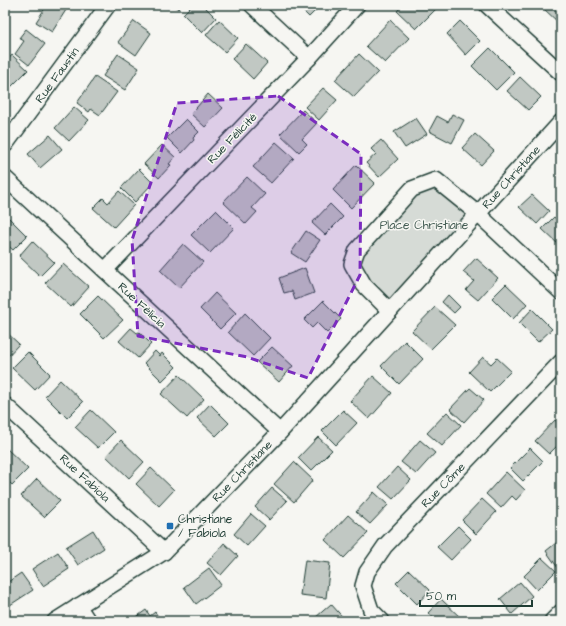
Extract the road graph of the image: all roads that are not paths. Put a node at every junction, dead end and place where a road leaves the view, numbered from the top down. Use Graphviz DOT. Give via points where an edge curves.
graph roads {
  1 [pos="108,5"];
  2 [pos="252,5"];
  3 [pos="357,5"];
  4 [pos="487,5"];
  5 [pos="309,58"];
  6 [pos="561,73"];
  7 [pos="561,122"];
  8 [pos="5,145"];
  9 [pos="5,178"];
  10 [pos="478,214"];
  11 [pos="105,270"];
  12 [pos="561,292"];
  13 [pos="390,311"];
  14 [pos="561,362"];
  15 [pos="5,405"];
  16 [pos="280,432"];
  17 [pos="164,552"];
  18 [pos="78,606"];
  19 [pos="561,612"];
  20 [pos="56,621"];
  21 [pos="88,621"];
  22 [pos="382,621"];
  23 [pos="552,621"];
  1 -- 8 [label="street, Rue Faustin"];
  2 -- 5 [label="street"];
  3 -- 5 [label="street, Rue Félicité"];
  4 -- 6 [label="street"];
  5 -- 11 [label="street, Rue Félicité"];
  7 -- 10 [label="street, Rue Christiane"];
  9 -- 11 [label="street, Rue Félicia"];
  10 -- 12 [label="street"];
  10 -- 13 [label="street, Rue Christiane"];
  10 -- 13 [label="street, Rue Christiane" via="436,180 412,189 356,250 352,264 364,285"];
  11 -- 16 [label="street, Rue Félicia"];
  13 -- 16 [label="street, Rue Christiane"];
  14 -- 22 [label="street, Rue Côme" via="385,546 367,572 363,586 371,610"];
  15 -- 17 [label="street, Rue Fabiola"];
  16 -- 17 [label="street, Rue Christiane"];
  17 -- 18 [label="street, Rue Christiane"];
  18 -- 20 [label="street, Rue Christiane"];
  18 -- 21 [label="street"];
  19 -- 23 [label="street"];
}
